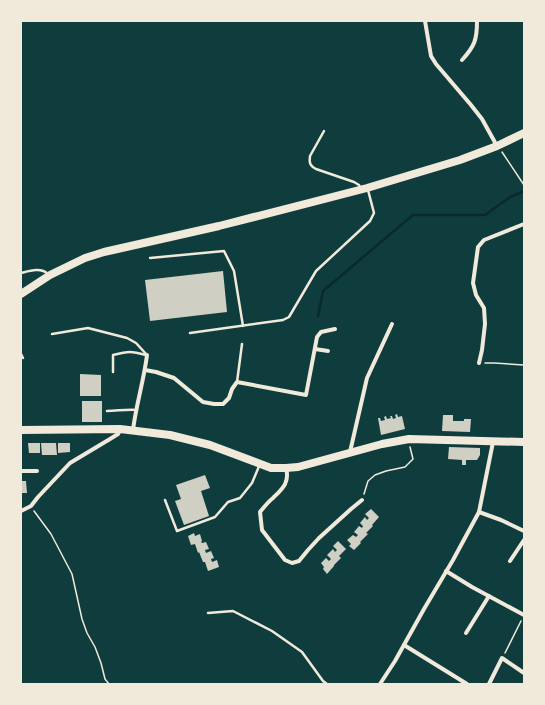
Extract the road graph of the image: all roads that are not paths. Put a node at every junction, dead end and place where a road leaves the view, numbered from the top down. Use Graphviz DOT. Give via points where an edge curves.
graph roads {
  1 [pos="425,21"];
  2 [pos="477,21"];
  3 [pos="462,60"];
  4 [pos="324,131"];
  5 [pos="524,133"];
  6 [pos="497,146"];
  7 [pos="364,189"];
  8 [pos="524,224"];
  9 [pos="150,258"];
  10 [pos="21,273"];
  11 [pos="50,275"];
  12 [pos="21,294"];
  13 [pos="392,324"];
  14 [pos="243,326"];
  15 [pos="335,328"];
  16 [pos="190,333"];
  17 [pos="52,334"];
  18 [pos="242,344"];
  19 [pos="314,349"];
  20 [pos="328,351"];
  21 [pos="21,354"];
  22 [pos="146,355"];
  23 [pos="23,358"];
  24 [pos="479,363"];
  25 [pos="145,370"];
  26 [pos="113,372"];
  27 [pos="237,382"];
  28 [pos="136,410"];
  29 [pos="107,411"];
  30 [pos="120,429"];
  31 [pos="21,430"];
  32 [pos="133,430"];
  33 [pos="493,442"];
  34 [pos="524,442"];
  35 [pos="350,452"];
  36 [pos="260,464"];
  37 [pos="286,468"];
  38 [pos="21,471"];
  39 [pos="37,471"];
  40 [pos="165,500"];
  41 [pos="362,500"];
  42 [pos="21,511"];
  43 [pos="479,512"];
  44 [pos="524,531"];
  45 [pos="524,540"];
  46 [pos="510,562"];
  47 [pos="446,571"];
  48 [pos="489,596"];
  49 [pos="208,613"];
  50 [pos="524,615"];
  51 [pos="466,633"];
  52 [pos="404,645"];
  53 [pos="524,673"];
  54 [pos="327,684"];
  55 [pos="380,684"];
  56 [pos="467,684"];
  57 [pos="489,684"];
  1 -- 6 [label="street" via="431,56 482,120"];
  2 -- 3 [label="street" via="476,39 471,52"];
  4 -- 7 [label="lane" via="310,156 312,167 354,182"];
  5 -- 6 [label="main road"];
  6 -- 7 [label="main road"];
  7 -- 11 [label="main road" via="104,252"];
  7 -- 14 [label="lane" via="374,213 370,221 316,271 289,317"];
  8 -- 24 [label="street" via="484,240 478,247 473,284 484,308 485,324"];
  9 -- 14 [label="lane" via="224,251 234,271"];
  10 -- 11 [label="lane" via="39,270"];
  11 -- 12 [label="main road"];
  13 -- 35 [label="street" via="367,378"];
  14 -- 16 [label="lane"];
  15 -- 19 [label="street" via="321,332"];
  17 -- 22 [label="lane" via="88,328 136,342"];
  18 -- 27 [label="lane"];
  19 -- 20 [label="street"];
  19 -- 27 [label="street" via="306,394"];
  21 -- 23 [label="lane"];
  22 -- 25 [label="street"];
  22 -- 26 [label="lane" via="128,351 113,355"];
  25 -- 27 [label="street" via="174,378 203,402 214,404 223,404"];
  25 -- 28 [label="street"];
  28 -- 29 [label="lane"];
  28 -- 32 [label="street"];
  30 -- 31 [label="main road"];
  30 -- 32 [label="main road"];
  30 -- 42 [label="street" via="118,434 70,463 31,506"];
  32 -- 36 [label="main road" via="203,443"];
  33 -- 34 [label="main road"];
  33 -- 35 [label="main road" via="409,439"];
  33 -- 43 [label="street"];
  35 -- 37 [label="main road"];
  36 -- 37 [label="main road" via="271,468"];
  36 -- 40 [label="lane" via="252,483 240,498 228,502 215,517 177,531"];
  37 -- 41 [label="street" via="287,479 283,488 260,512 262,530 285,560 292,563 299,561 319,538"];
  38 -- 39 [label="street"];
  43 -- 44 [label="street"];
  43 -- 47 [label="street"];
  45 -- 46 [label="street"];
  47 -- 48 [label="street"];
  47 -- 52 [label="street"];
  48 -- 50 [label="street"];
  48 -- 51 [label="street"];
  49 -- 54 [label="lane" via="233,611 272,631 302,652"];
  52 -- 55 [label="street"];
  52 -- 56 [label="street"];
  53 -- 57 [label="street" via="502,658"];
}
